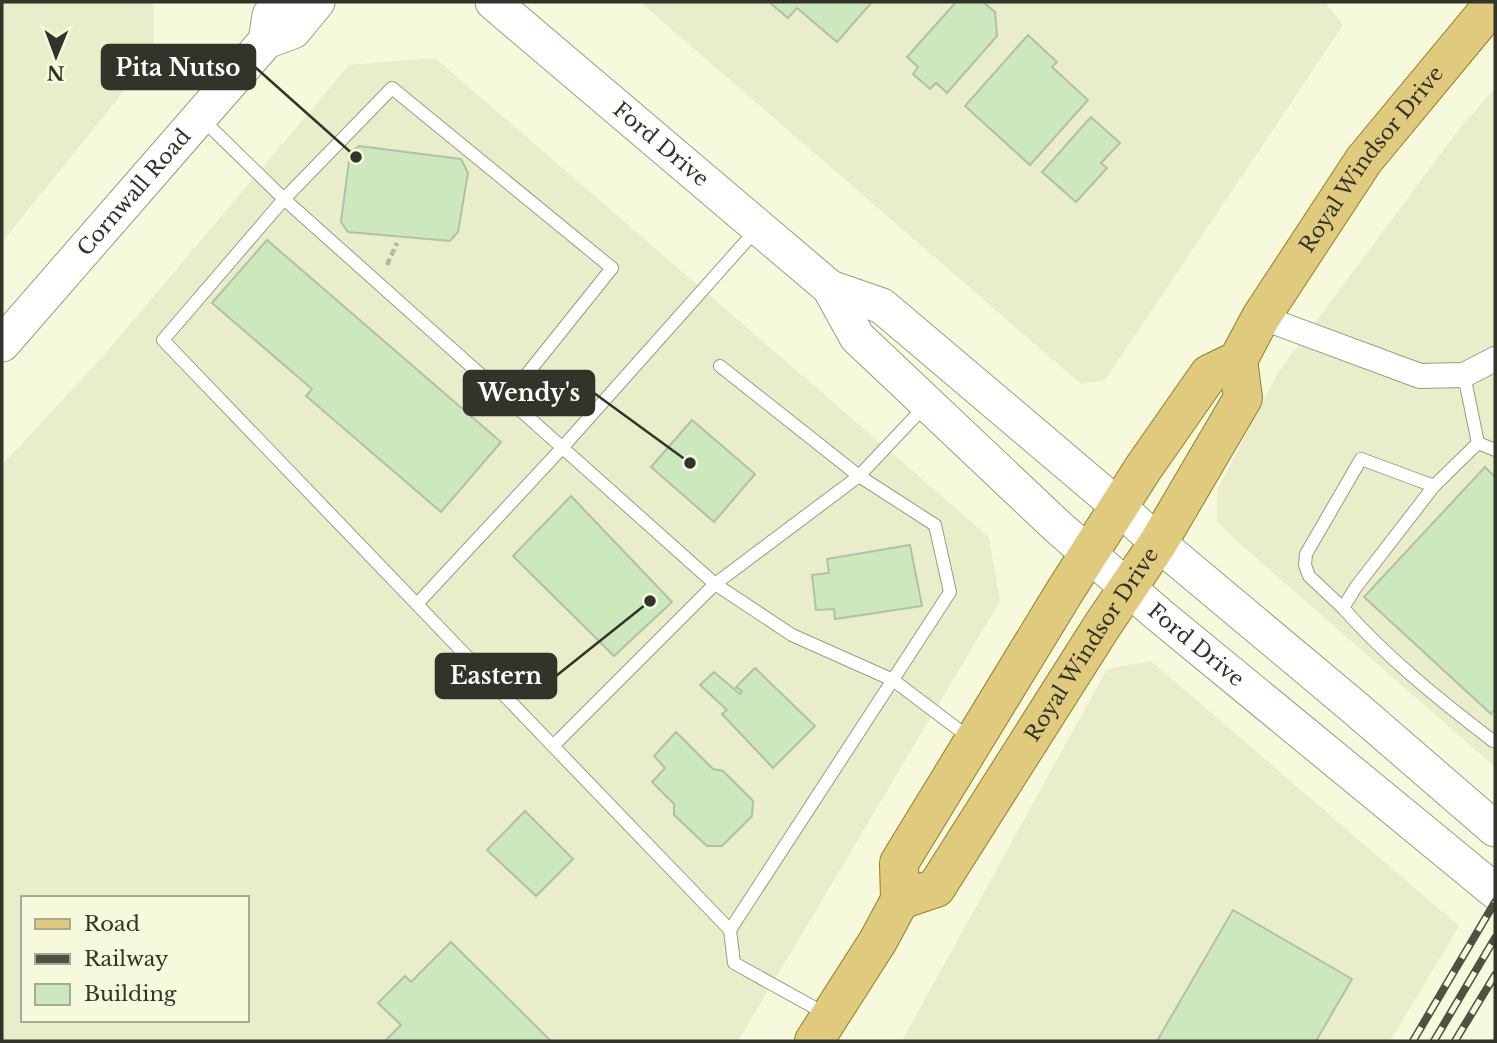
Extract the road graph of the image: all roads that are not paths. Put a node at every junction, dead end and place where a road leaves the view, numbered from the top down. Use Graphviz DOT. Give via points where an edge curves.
graph roads {
  1 [pos="282,2"];
  2 [pos="317,2"];
  3 [pos="493,2"];
  4 [pos="1495,2"];
  5 [pos="266,41"];
  6 [pos="200,117"];
  7 [pos="284,199"];
  8 [pos="759,227"];
  9 [pos="830,288"];
  10 [pos="1261,317"];
  11 [pos="2,344"];
  12 [pos="1495,359"];
  13 [pos="1237,360"];
  14 [pos="720,366"];
  15 [pos="1464,375"];
  16 [pos="507,399"];
  17 [pos="927,403"];
  18 [pos="1478,443"];
  19 [pos="562,447"];
  20 [pos="1495,450"];
  21 [pos="859,476"];
  22 [pos="1434,486"];
  23 [pos="1118,506"];
  24 [pos="1157,543"];
  25 [pos="1089,553"];
  26 [pos="715,584"];
  27 [pos="1127,587"];
  28 [pos="417,604"];
  29 [pos="1343,608"];
  30 [pos="893,680"];
  31 [pos="1495,739"];
  32 [pos="974,741"];
  33 [pos="552,746"];
  34 [pos="1495,829"];
  35 [pos="1495,891"];
  36 [pos="900,900"];
  37 [pos="730,930"];
  38 [pos="822,1029"];
  1 -- 5 [label="main road, Cornwall Road" via="270,15"];
  2 -- 5 [label="main road, Cornwall Road" via="293,32"];
  3 -- 8 [label="main road, Ford Drive"];
  4 -- 10 [label="main road, Royal Windsor Drive" via="1364,160"];
  5 -- 6 [label="main road, Cornwall Road"];
  6 -- 7 [label="lane"];
  6 -- 11 [label="main road, Cornwall Road"];
  7 -- 16 [label="lane"];
  7 -- 16 [label="lane" via="391,88 612,268"];
  7 -- 28 [label="lane" via="163,340"];
  8 -- 9 [label="main road, Ford Drive"];
  8 -- 19 [label="lane"];
  9 -- 17 [label="main road, Ford Drive" via="857,337"];
  9 -- 23 [label="main road, Ford Drive" via="882,306"];
  10 -- 13 [label="main road, Royal Windsor Drive"];
  10 -- 15 [label="street" via="1420,376"];
  12 -- 15 [label="street"];
  13 -- 23 [label="main road" via="1209,374"];
  13 -- 24 [label="main road, Royal Windsor Drive" via="1243,398"];
  14 -- 21 [label="lane"];
  15 -- 18 [label="lane"];
  16 -- 19 [label="lane"];
  17 -- 21 [label="lane"];
  17 -- 25 [label="main road, Ford Drive"];
  18 -- 20 [label="lane"];
  18 -- 22 [label="lane"];
  19 -- 26 [label="lane"];
  19 -- 28 [label="lane"];
  21 -- 26 [label="lane"];
  21 -- 30 [label="lane" via="935,524 950,592"];
  22 -- 29 [label="lane"];
  22 -- 29 [label="lane" via="1361,459 1304,565 1309,576"];
  23 -- 24 [label="main road, Ford Drive"];
  23 -- 25 [label="main road"];
  24 -- 27 [label="main road, Royal Windsor Drive"];
  24 -- 34 [label="main road, Ford Drive"];
  25 -- 27 [label="main road, Ford Drive"];
  25 -- 32 [label="main road"];
  26 -- 30 [label="lane" via="792,635"];
  26 -- 33 [label="lane"];
  27 -- 35 [label="main road, Ford Drive"];
  27 -- 36 [label="main road, Royal Windsor Drive" via="936,888"];
  28 -- 33 [label="lane"];
  29 -- 31 [label="lane" via="1440,700"];
  30 -- 32 [label="lane"];
  30 -- 37 [label="lane"];
  32 -- 36 [label="main road" via="899,863"];
  33 -- 37 [label="lane"];
  36 -- 38 [label="main road"];
  37 -- 38 [label="lane" via="734,963"];
}
